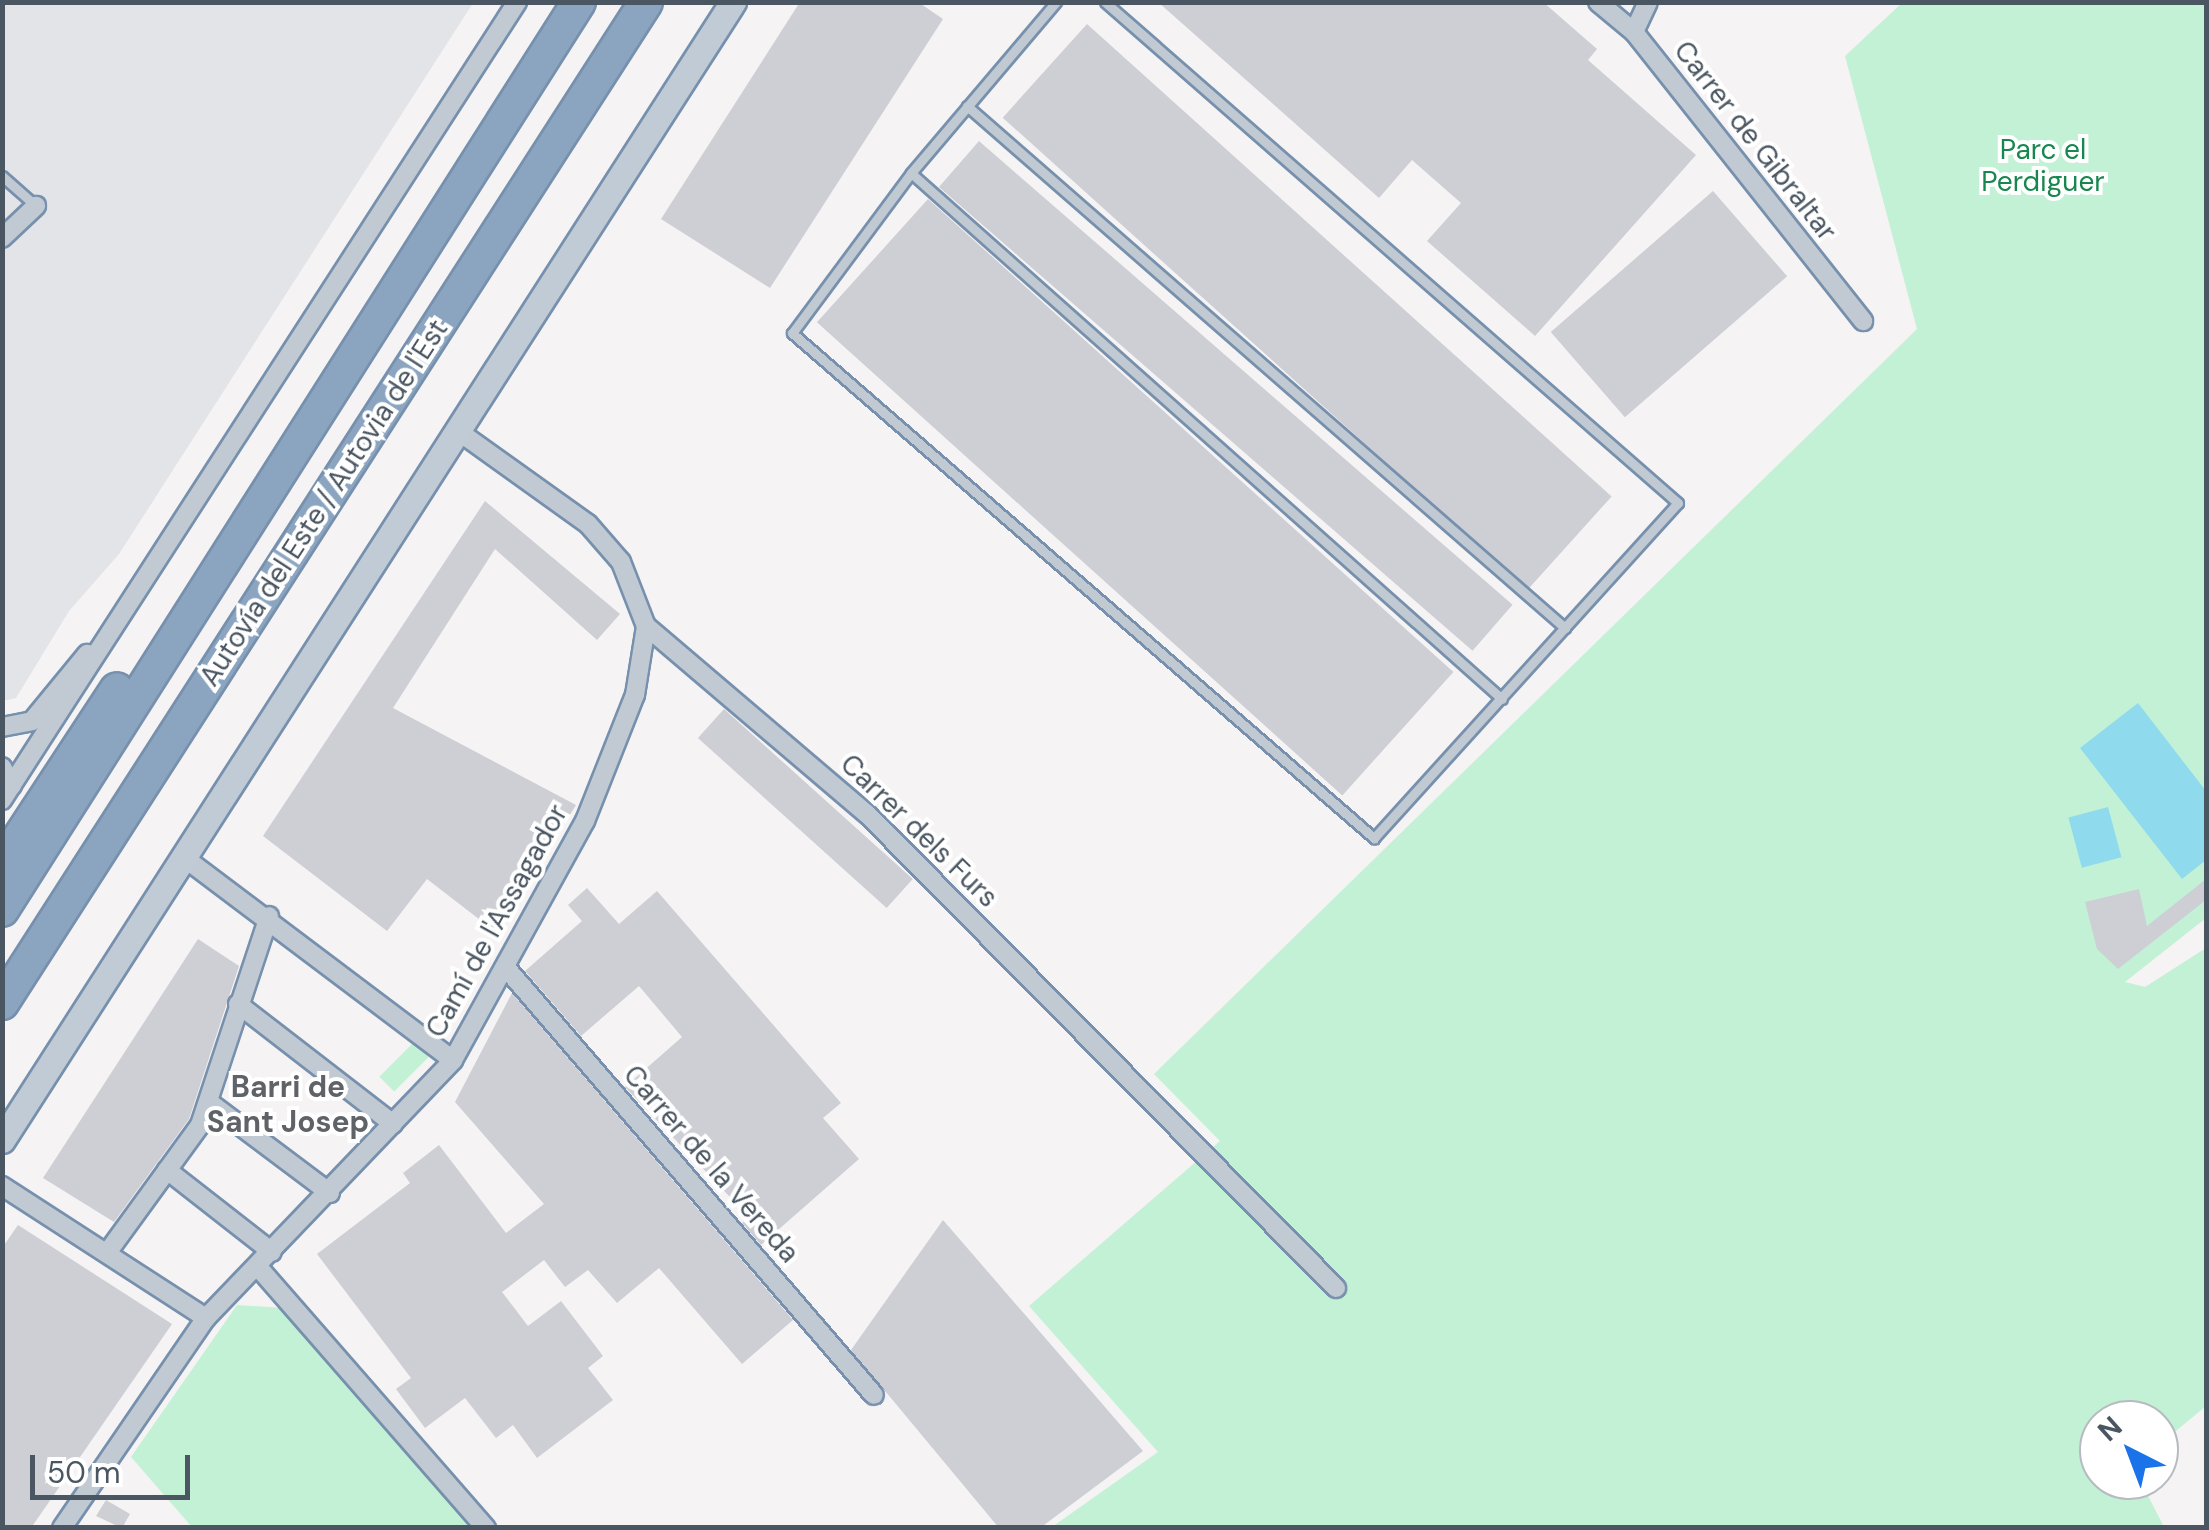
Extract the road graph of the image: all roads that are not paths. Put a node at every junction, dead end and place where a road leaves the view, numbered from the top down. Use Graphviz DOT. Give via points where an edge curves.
graph roads {
  1 [pos="517,2"];
  2 [pos="579,2"];
  3 [pos="646,2"];
  4 [pos="734,2"];
  5 [pos="1056,2"];
  6 [pos="1105,2"];
  7 [pos="1598,2"];
  8 [pos="1648,2"];
  9 [pos="1634,32"];
  10 [pos="967,106"];
  11 [pos="911,173"];
  12 [pos="2,176"];
  13 [pos="36,206"];
  14 [pos="2,238"];
  15 [pos="1863,321"];
  16 [pos="458,430"];
  17 [pos="234,536"];
  18 [pos="122,617"];
  19 [pos="646,626"];
  20 [pos="1565,628"];
  21 [pos="1502,700"];
  22 [pos="2,727"];
  23 [pos="2,767"];
  24 [pos="7,793"];
  25 [pos="182,856"];
  26 [pos="2,864"];
  27 [pos="2,910"];
  28 [pos="269,916"];
  29 [pos="507,969"];
  30 [pos="2,1003"];
  31 [pos="238,1004"];
  32 [pos="453,1060"];
  33 [pos="210,1104"];
  34 [pos="393,1124"];
  35 [pos="2,1140"];
  36 [pos="167,1170"];
  37 [pos="2,1186"];
  38 [pos="330,1193"];
  39 [pos="272,1252"];
  40 [pos="106,1253"];
  41 [pos="258,1267"];
  42 [pos="1336,1288"];
  43 [pos="206,1318"];
  44 [pos="874,1394"];
  45 [pos="62,1528"];
  46 [pos="486,1528"];
  1 -- 18 [label="street"];
  2 -- 17 [label="highway, Autovía del Este / Autovia de l'Est"];
  3 -- 30 [label="highway, Autovía del Este / Autovia de l'Est"];
  4 -- 16 [label="street"];
  5 -- 10 [label="lane"];
  6 -- 20 [label="lane" via="1678,503"];
  7 -- 9 [label="street, Carrer de Gibraltar"];
  8 -- 9 [label="street"];
  9 -- 15 [label="street, Carrer de Gibraltar"];
  10 -- 11 [label="lane"];
  10 -- 20 [label="lane"];
  11 -- 21 [label="lane"];
  11 -- 21 [label="lane" via="792,333 1374,838"];
  12 -- 13 [label="lane"];
  13 -- 14 [label="street"];
  16 -- 19 [label="street, Carrer dels Furs" via="588,524 621,562"];
  16 -- 25 [label="street"];
  17 -- 26 [label="highway" via="185,586"];
  17 -- 27 [label="highway, Autovía del Este / Autovia de l'Est"];
  18 -- 22 [label="street" via="32,721"];
  18 -- 24 [label="street"];
  19 -- 29 [label="street, Camí de l'Assagador" via="635,695 592,803"];
  19 -- 42 [label="street, Carrer dels Furs" via="868,814"];
  20 -- 21 [label="lane"];
  23 -- 24 [label="street"];
  25 -- 28 [label="street"];
  25 -- 35 [label="street"];
  28 -- 31 [label="street"];
  28 -- 32 [label="street"];
  29 -- 32 [label="street, Camí de l'Assagador"];
  29 -- 44 [label="street, Carrer de la Vereda"];
  31 -- 33 [label="street"];
  31 -- 34 [label="street"];
  32 -- 34 [label="street, Camí de l'Assagador"];
  33 -- 36 [label="street"];
  33 -- 38 [label="street"];
  34 -- 38 [label="street, Camí de l'Assagador"];
  36 -- 39 [label="street"];
  36 -- 40 [label="street"];
  37 -- 40 [label="street"];
  38 -- 39 [label="street, Camí de l'Assagador"];
  39 -- 41 [label="street, Camí de l'Assagador"];
  40 -- 43 [label="street"];
  41 -- 43 [label="street, Camí de l'Assagador"];
  41 -- 46 [label="street"];
  43 -- 45 [label="street, Camí de l'Assagador"];
}
